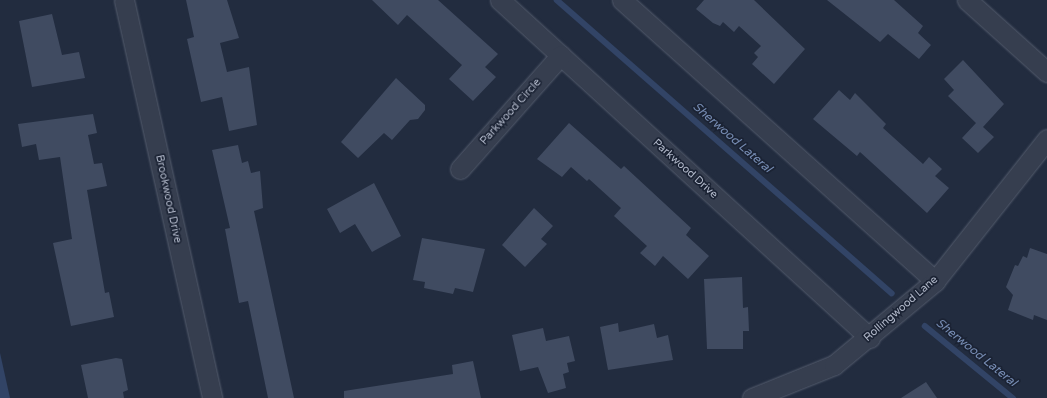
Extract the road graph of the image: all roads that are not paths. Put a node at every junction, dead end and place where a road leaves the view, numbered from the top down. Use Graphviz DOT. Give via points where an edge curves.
graph roads {
  1 [pos="124,0"];
  2 [pos="500,0"];
  3 [pos="622,0"];
  4 [pos="967,0"];
  5 [pos="561,55"];
  6 [pos="1047,72"];
  7 [pos="1047,139"];
  8 [pos="460,169"];
  9 [pos="935,281"];
  10 [pos="870,338"];
  11 [pos="212,398"];
  12 [pos="752,398"];
  1 -- 11 [label="street, Brookwood Drive"];
  2 -- 5 [label="street, Parkwood Drive"];
  3 -- 9 [label="street"];
  4 -- 6 [label="street"];
  5 -- 8 [label="street, Parkwood Circle"];
  5 -- 10 [label="street, Parkwood Drive"];
  7 -- 9 [label="street, Rollingwood Lane"];
  9 -- 10 [label="street, Rollingwood Lane"];
  10 -- 12 [label="street, Rollingwood Lane" via="834,365"];
}
